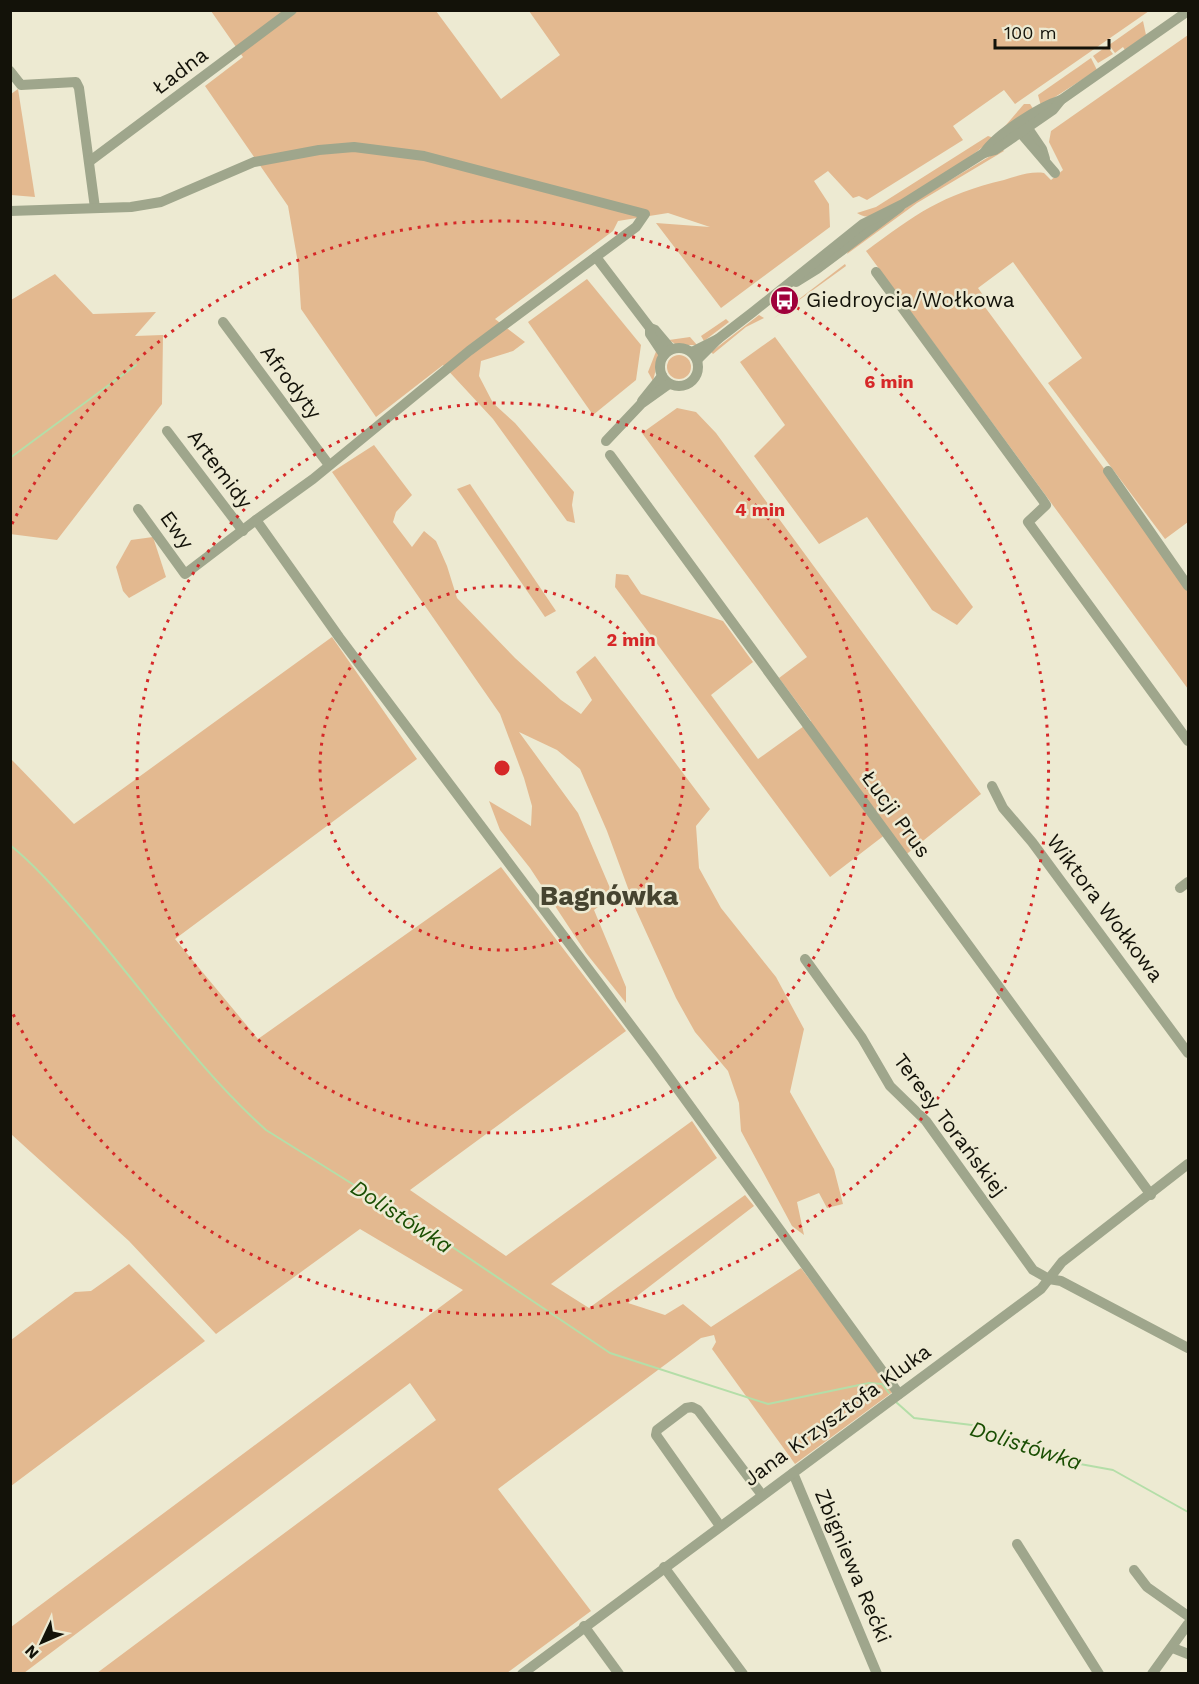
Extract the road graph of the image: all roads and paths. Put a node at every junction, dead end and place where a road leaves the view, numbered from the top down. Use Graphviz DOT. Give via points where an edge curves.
graph roads {
  1 [pos="292,10"];
  2 [pos="1188,11"];
  3 [pos="10,71"];
  4 [pos="1022,127"];
  5 [pos="90,161"];
  6 [pos="1055,173"];
  7 [pos="95,208"];
  8 [pos="10,211"];
  9 [pos="596,257"];
  10 [pos="876,272"];
  11 [pos="223,322"];
  12 [pos="668,352"];
  13 [pos="694,356"];
  14 [pos="666,380"];
  15 [pos="166,431"];
  16 [pos="606,441"];
  17 [pos="610,455"];
  18 [pos="329,465"];
  19 [pos="1108,471"];
  20 [pos="138,509"];
  21 [pos="256,520"];
  22 [pos="243,531"];
  23 [pos="1188,586"];
  24 [pos="1188,741"];
  25 [pos="992,786"];
  26 [pos="805,959"];
  27 [pos="1188,1053"];
  28 [pos="1188,1164"];
  29 [pos="1151,1195"];
  30 [pos="1049,1279"];
  31 [pos="1188,1348"];
  32 [pos="898,1394"];
  33 [pos="792,1473"];
  34 [pos="762,1495"];
  35 [pos="720,1526"];
  36 [pos="1017,1544"];
  37 [pos="664,1567"];
  38 [pos="1134,1570"];
  39 [pos="1188,1616"];
  40 [pos="1188,1624"];
  41 [pos="584,1626"];
  42 [pos="1173,1648"];
  43 [pos="1188,1654"];
  44 [pos="522,1674"];
  45 [pos="619,1674"];
  46 [pos="743,1674"];
  47 [pos="877,1674"];
  48 [pos="1099,1674"];
  49 [pos="1152,1674"];
  1 -- 5 [label="street, Ładna"];
  2 -- 4 [label="street" via="1061,100 1049,104"];
  3 -- 5 [label="street" via="21,85 76,82"];
  4 -- 6 [label="street" via="1036,153"];
  4 -- 13 [label="street" via="996,140 984,153 862,231 812,273"];
  5 -- 7 [label="street"];
  7 -- 8 [label="street"];
  7 -- 9 [label="street" via="161,202 254,162 319,150 389,149 645,214 636,226"];
  9 -- 12 [label="street" via="650,328 650,334"];
  9 -- 18 [label="street" via="469,351"];
  10 -- 24 [label="street" via="1042,499 1046,506 1043,511 1028,522"];
  11 -- 18 [label="street, Afrodyty"];
  12 -- 13 [label="street" via="682,348"];
  12 -- 14 [label="street" via="660,365"];
  13 -- 14 [label="street" via="698,370 692,382 680,386"];
  14 -- 16 [label="street" via="645,394 641,404"];
  15 -- 22 [label="street, Artemidy"];
  17 -- 29 [label="street, Łucji Prus"];
  18 -- 21 [label="street"];
  19 -- 23 [label="street"];
  20 -- 22 [label="street, Ewy" via="185,574"];
  21 -- 22 [label="street"];
  21 -- 32 [label="street" via="339,638 653,1055"];
  25 -- 27 [label="street, Wiktora Wołkowa" via="1003,808"];
  26 -- 30 [label="street, Teresy Torańskiej" via="862,1038 890,1086 926,1121 1033,1270"];
  28 -- 29 [label="street, Jana Krzysztofa Kluka"];
  29 -- 30 [label="street, Jana Krzysztofa Kluka" via="1062,1262"];
  30 -- 31 [label="street" via="1062,1281"];
  30 -- 32 [label="street, Jana Krzysztofa Kluka" via="1041,1289"];
  32 -- 33 [label="street, Jana Krzysztofa Kluka"];
  33 -- 34 [label="street, Jana Krzysztofa Kluka"];
  33 -- 47 [label="street, Zbigniewa Rećki"];
  34 -- 35 [label="street, Jana Krzysztofa Kluka"];
  34 -- 35 [label="street" via="698,1410 686,1408 657,1430 656,1435"];
  35 -- 37 [label="street, Jana Krzysztofa Kluka"];
  36 -- 48 [label="street"];
  37 -- 41 [label="street, Jana Krzysztofa Kluka"];
  37 -- 46 [label="street"];
  38 -- 39 [label="street" via="1147,1587"];
  40 -- 42 [label="street"];
  41 -- 44 [label="street, Jana Krzysztofa Kluka"];
  41 -- 45 [label="street"];
  42 -- 43 [label="street"];
  42 -- 49 [label="street"];
}
